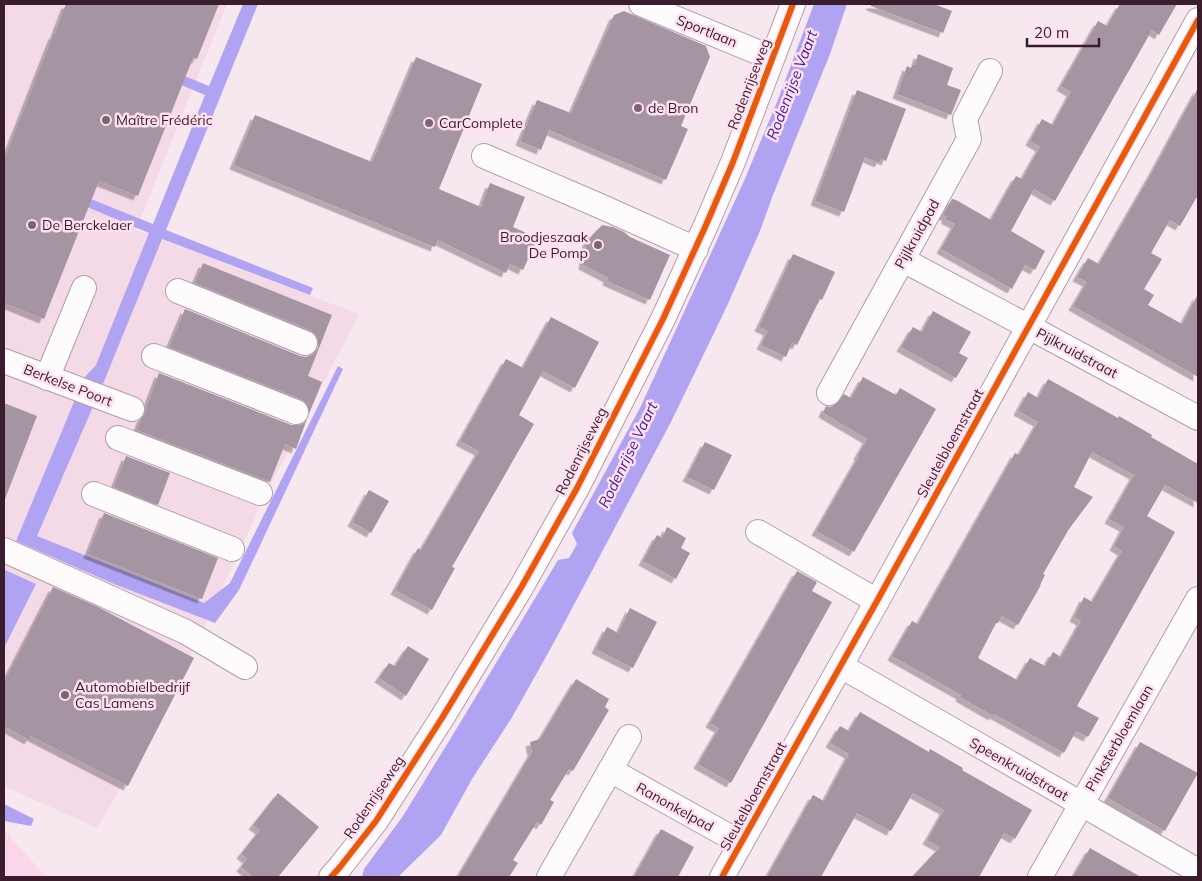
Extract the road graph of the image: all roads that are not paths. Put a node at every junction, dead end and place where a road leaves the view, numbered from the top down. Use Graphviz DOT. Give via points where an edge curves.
graph roads {
  1 [pos="641,4"];
  2 [pos="793,4"];
  3 [pos="1198,20"];
  4 [pos="772,58"];
  5 [pos="990,71"];
  6 [pos="484,156"];
  7 [pos="696,249"];
  8 [pos="903,260"];
  9 [pos="84,288"];
  10 [pos="178,291"];
  11 [pos="1029,327"];
  12 [pos="305,342"];
  13 [pos="154,356"];
  14 [pos="4,360"];
  15 [pos="47,378"];
  16 [pos="829,393"];
  17 [pos="132,410"];
  18 [pos="296,412"];
  19 [pos="1198,418"];
  20 [pos="118,438"];
  21 [pos="260,493"];
  22 [pos="94,494"];
  23 [pos="758,532"];
  24 [pos="232,549"];
  25 [pos="4,550"];
  26 [pos="1198,599"];
  27 [pos="877,601"];
  28 [pos="841,666"];
  29 [pos="245,667"];
  30 [pos="628,737"];
  31 [pos="610,770"];
  32 [pos="1082,804"];
  33 [pos="740,843"];
  34 [pos="1198,871"];
  35 [pos="331,877"];
  36 [pos="549,877"];
  37 [pos="722,877"];
  38 [pos="1040,877"];
  1 -- 4 [label="street, Sportlaan"];
  2 -- 4 [label="street, Rodenrijseweg"];
  3 -- 11 [label="street, Sleutelbloemstraat"];
  4 -- 7 [label="street, Rodenrijseweg"];
  5 -- 8 [label="street, Pijlkruidpad" via="965,119 968,139"];
  6 -- 7 [label="street"];
  7 -- 35 [label="street, Rodenrijseweg" via="577,488 522,586 376,821"];
  8 -- 11 [label="street, Pijlkruidstraat"];
  8 -- 16 [label="street, Pijlkruidpad"];
  9 -- 15 [label="street"];
  10 -- 12 [label="street"];
  11 -- 19 [label="street, Pijlkruidstraat"];
  11 -- 27 [label="street, Sleutelbloemstraat"];
  13 -- 18 [label="street"];
  14 -- 15 [label="street, Berkelse Poort"];
  15 -- 17 [label="street, Berkelse Poort"];
  20 -- 21 [label="street"];
  22 -- 24 [label="street"];
  23 -- 27 [label="street"];
  25 -- 29 [label="street" via="186,632"];
  26 -- 32 [label="street, Pinksterbloemlaan"];
  27 -- 28 [label="street, Sleutelbloemstraat"];
  28 -- 32 [label="street, Speenkruidstraat"];
  28 -- 33 [label="street, Sleutelbloemstraat"];
  30 -- 31 [label="street"];
  31 -- 33 [label="street, Ranonkelpad"];
  31 -- 36 [label="street"];
  32 -- 34 [label="street, Speenkruidstraat"];
  32 -- 38 [label="street, Pinksterbloemlaan"];
  33 -- 37 [label="street, Sleutelbloemstraat"];
}
